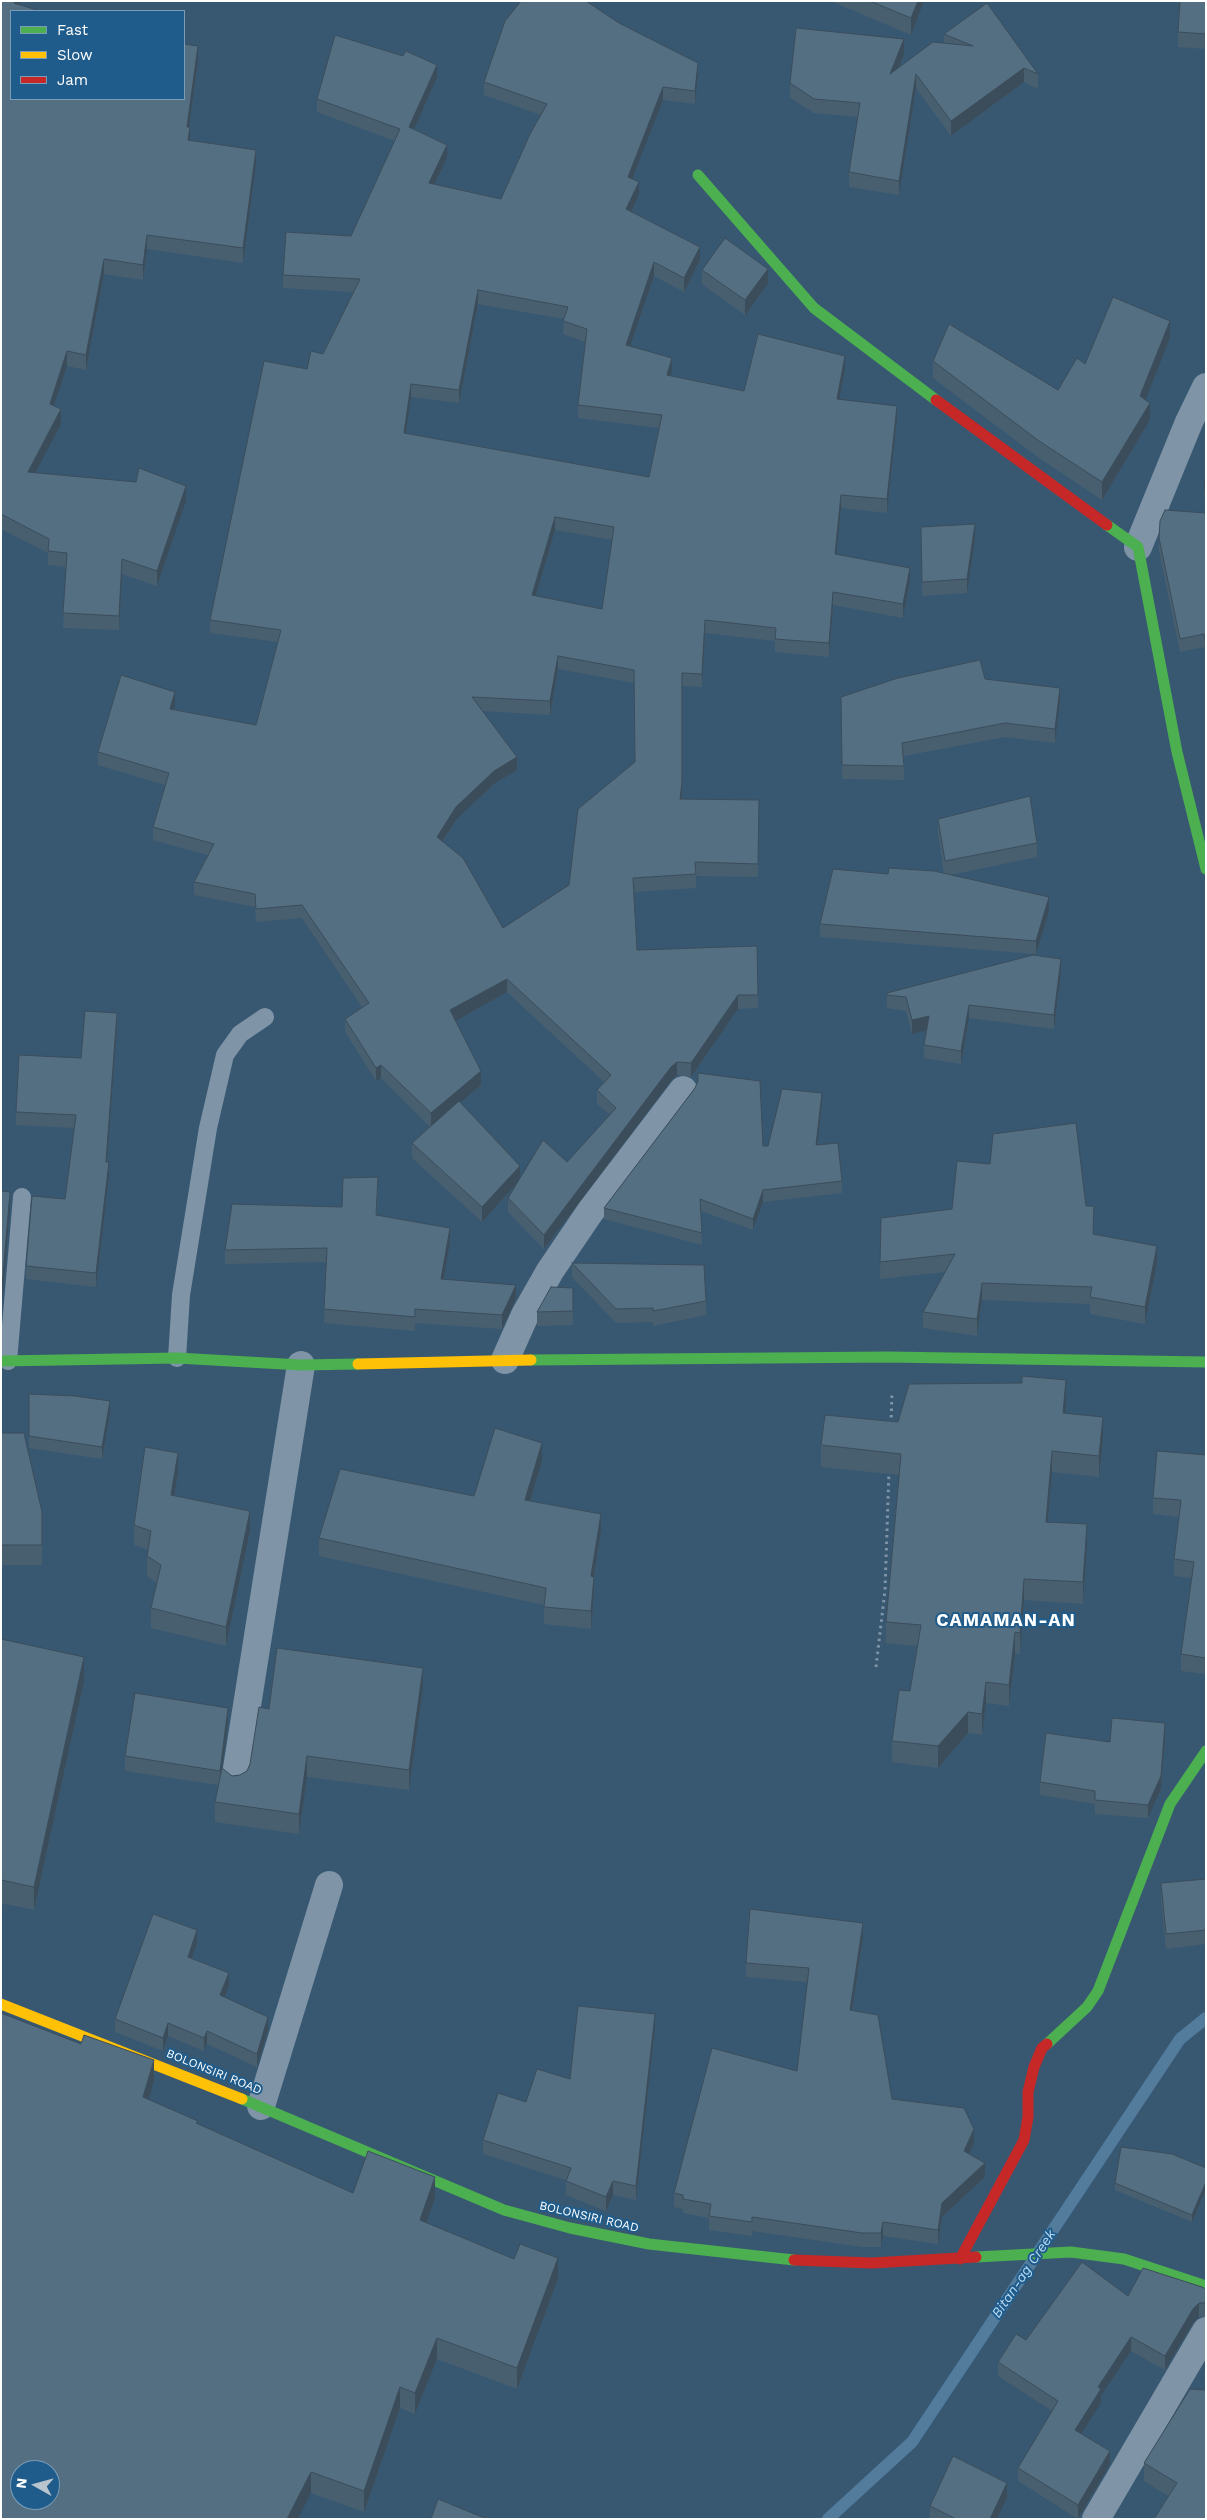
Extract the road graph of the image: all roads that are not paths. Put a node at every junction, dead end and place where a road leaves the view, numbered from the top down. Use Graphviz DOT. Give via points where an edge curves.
graph roads {
  1 [pos="698,175"];
  2 [pos="1206,387"];
  3 [pos="1138,546"];
  4 [pos="1206,869"];
  5 [pos="265,1017"];
  6 [pos="683,1090"];
  7 [pos="22,1197"];
  8 [pos="177,1358"];
  9 [pos="505,1360"];
  10 [pos="4,1361"];
  11 [pos="1206,1362"];
  12 [pos="301,1365"];
  13 [pos="1206,1751"];
  14 [pos="235,1781"];
  15 [pos="329,1885"];
  16 [pos="1,2004"];
  17 [pos="261,2106"];
  18 [pos="960,2259"];
  19 [pos="1206,2286"];
  20 [pos="1206,2331"];
  21 [pos="1096,2519"];
  1 -- 3 [label="street" via="814,308 1030,472"];
  2 -- 3 [label="street" via="1188,422"];
  3 -- 4 [label="street" via="1177,752"];
  5 -- 8 [label="lane" via="240,1034 225,1054 208,1128 181,1295"];
  6 -- 9 [label="street" via="590,1212 550,1271"];
  7 -- 10 [label="lane"];
  8 -- 10 [label="street"];
  8 -- 12 [label="street"];
  9 -- 11 [label="street" via="894,1358"];
  9 -- 12 [label="street"];
  12 -- 14 [label="street"];
  13 -- 18 [label="street" via="1170,1804 1098,1991 1087,2007 1042,2048 1028,2092 1024,2140"];
  15 -- 17 [label="street"];
  16 -- 17 [label="street, BOLONSIRI ROAD"];
  17 -- 18 [label="street, BOLONSIRI ROAD" via="504,2210 570,2228 649,2244 781,2259 872,2263"];
  18 -- 19 [label="street, BOLONSIRI ROAD" via="1071,2252 1124,2259"];
  20 -- 21 [label="street"];
}
